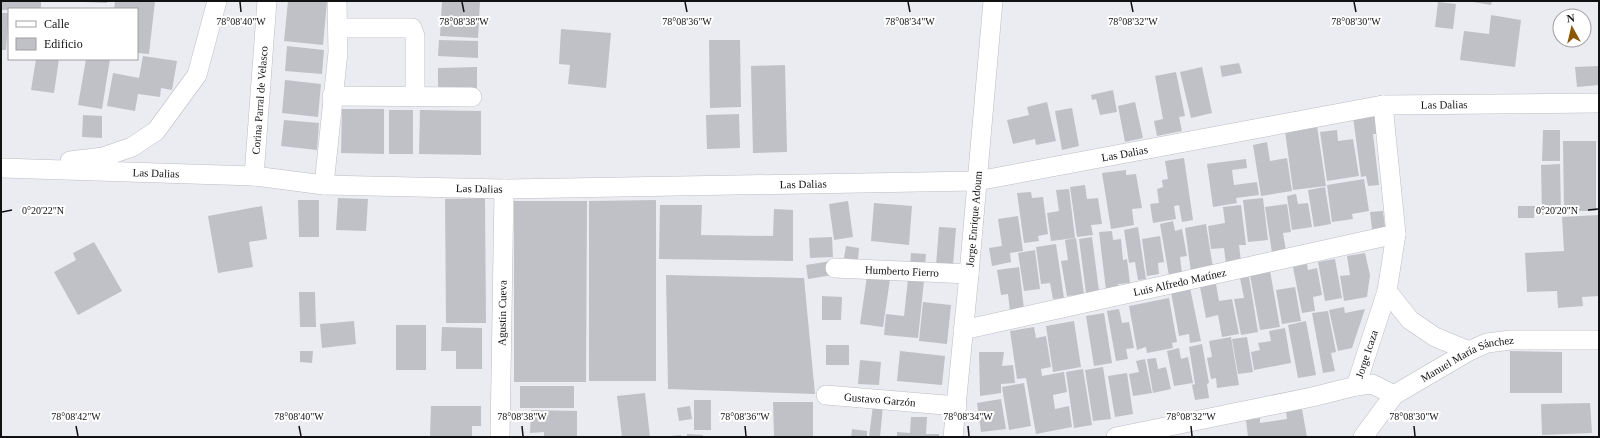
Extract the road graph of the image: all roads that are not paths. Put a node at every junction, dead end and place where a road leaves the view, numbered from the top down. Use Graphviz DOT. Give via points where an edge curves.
graph roads {
  1 [pos="217,1"];
  2 [pos="267,1"];
  3 [pos="337,1"];
  4 [pos="992,1"];
  5 [pos="338,28"];
  6 [pos="332,96"];
  7 [pos="415,97"];
  8 [pos="472,97"];
  9 [pos="1599,103"];
  10 [pos="1382,105"];
  11 [pos="4,168"];
  12 [pos="254,176"];
  13 [pos="977,181"];
  14 [pos="324,185"];
  15 [pos="504,189"];
  16 [pos="1396,234"];
  17 [pos="835,268"];
  18 [pos="969,274"];
  19 [pos="1387,291"];
  20 [pos="963,330"];
  21 [pos="1599,340"];
  22 [pos="1469,351"];
  23 [pos="1356,386"];
  24 [pos="826,395"];
  25 [pos="1394,395"];
  26 [pos="957,406"];
  27 [pos="500,437"];
  28 [pos="953,437"];
  29 [pos="1116,437"];
  30 [pos="1363,437"];
  1 -- 11 [label="street" via="197,75 156,131 132,147 103,156"];
  2 -- 12 [label="street, Corina Parral de Velasco"];
  3 -- 5 [label="street"];
  4 -- 13 [label="street, Jorge Enrique Adoum"];
  5 -- 6 [label="street" via="338,52"];
  5 -- 7 [label="street" via="412,28 415,36"];
  6 -- 7 [label="street"];
  6 -- 14 [label="street"];
  7 -- 8 [label="street"];
  9 -- 10 [label="street, Las Dalias"];
  10 -- 13 [label="street, Las Dalias"];
  10 -- 16 [label="street, Jorge Icaza"];
  11 -- 12 [label="street, Las Dalias"];
  12 -- 14 [label="street, Las Dalias"];
  13 -- 15 [label="street, Las Dalias"];
  13 -- 18 [label="street, Jorge Enrique Adoum"];
  14 -- 15 [label="street, Las Dalias"];
  15 -- 27 [label="street, Agustin Cueva"];
  16 -- 19 [label="street, Jorge Icaza"];
  16 -- 20 [label="street, Luis Alfredo Matínez"];
  17 -- 18 [label="street, Humberto Fierro"];
  18 -- 20 [label="street, Jorge Enrique Adoum"];
  19 -- 22 [label="street" via="1410,320 1435,337"];
  19 -- 23 [label="street, Jorge Icaza"];
  20 -- 26 [label="street, Jorge Enrique Adoum"];
  21 -- 22 [label="street, Manuel María Sánchez" via="1511,340 1487,343"];
  22 -- 25 [label="street, Manuel María Sánchez"];
  23 -- 25 [label="street" via="1372,384"];
  23 -- 29 [label="street, Jorge Icaza"];
  24 -- 26 [label="street, Gustavo Garzón"];
  25 -- 30 [label="street, Manuel María Sánchez"];
  26 -- 28 [label="street, Jorge Enrique Adoum"];
}
